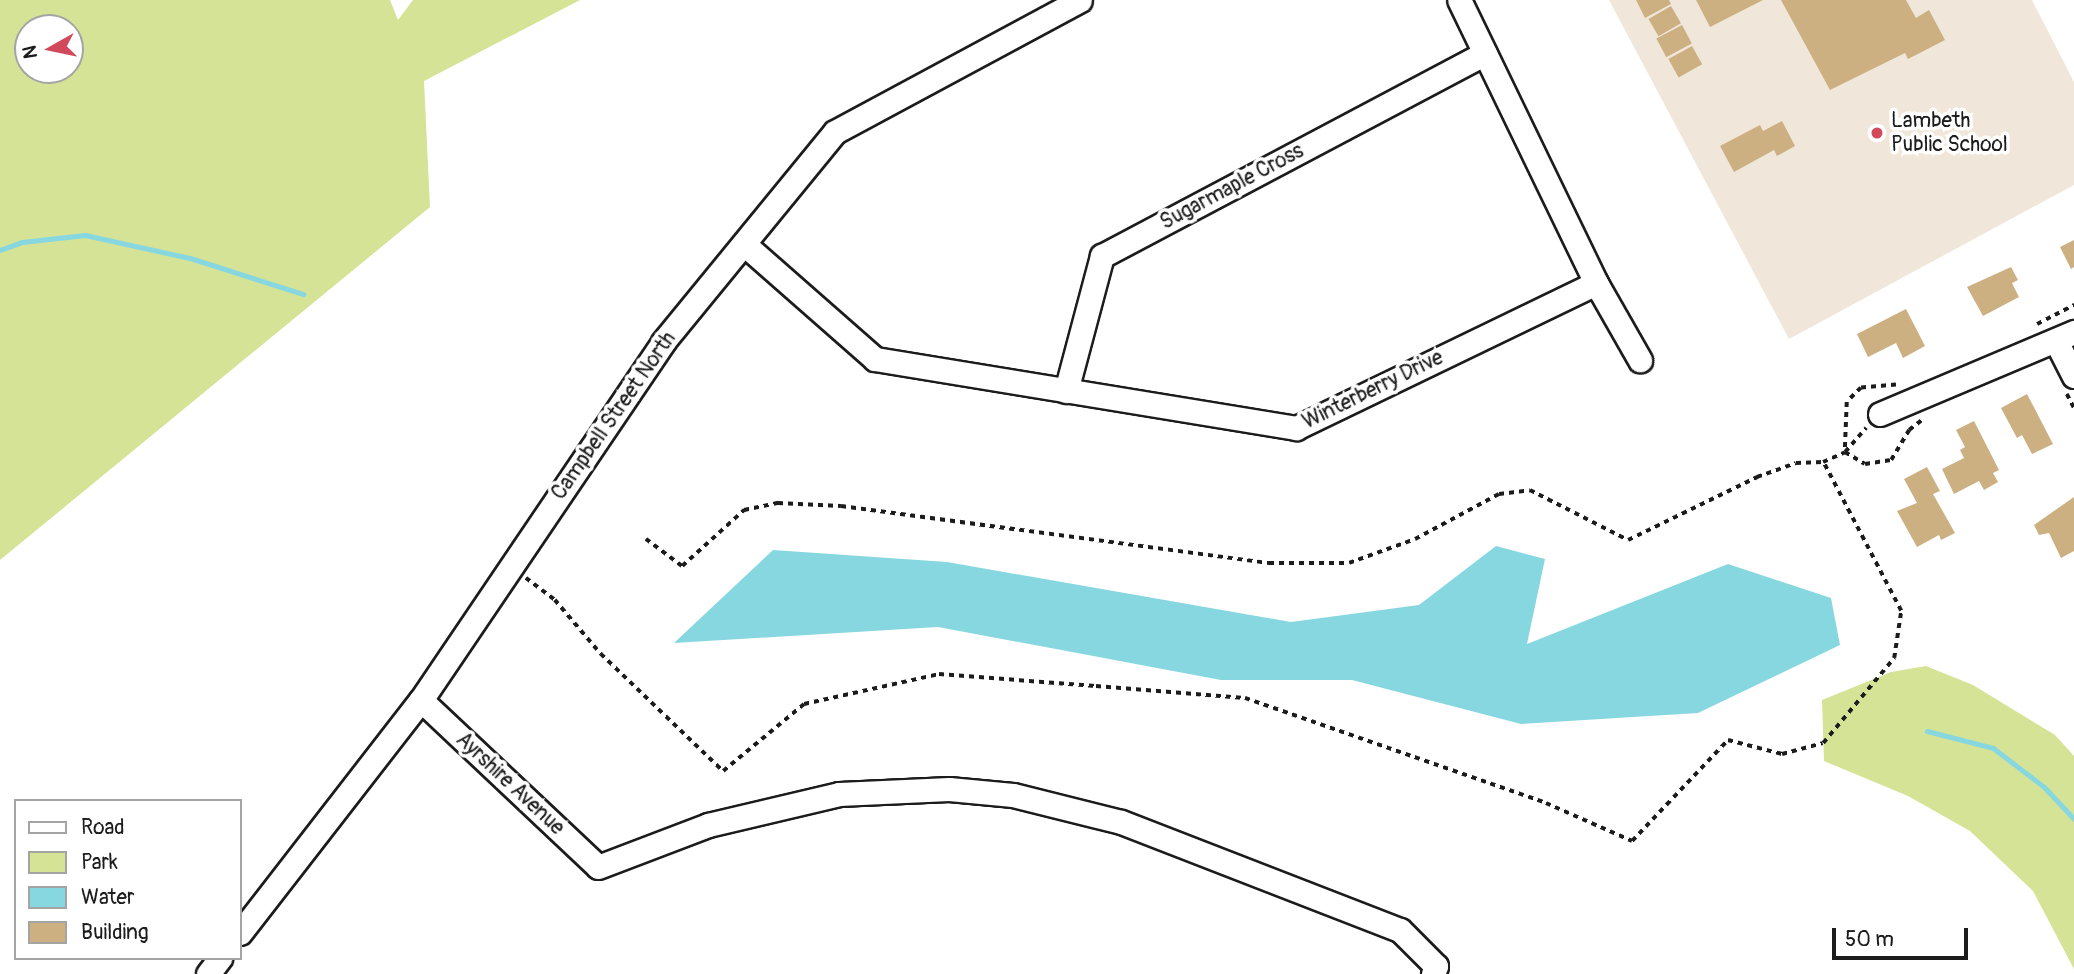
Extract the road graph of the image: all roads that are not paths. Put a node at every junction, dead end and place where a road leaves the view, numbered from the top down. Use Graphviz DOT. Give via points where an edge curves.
graph roads {
  1 [pos="1080,0"];
  2 [pos="1459,0"];
  3 [pos="1485,53"];
  4 [pos="744,244"];
  5 [pos="1596,283"];
  6 [pos="2066,338"];
  7 [pos="1640,360"];
  8 [pos="2074,376"];
  9 [pos="1066,391"];
  10 [pos="1880,414"];
  11 [pos="421,700"];
  12 [pos="242,930"];
  13 [pos="1433,974"];
  1 -- 4 [label="street, Campbell Street North" via="835,132"];
  2 -- 3 [label="street"];
  3 -- 5 [label="street"];
  3 -- 9 [label="street, Sugarmaple Cross" via="1102,256"];
  4 -- 9 [label="street, Winterberry Drive" via="876,359"];
  4 -- 11 [label="street, Campbell Street North" via="663,342"];
  5 -- 7 [label="street"];
  5 -- 9 [label="street, Winterberry Drive" via="1296,428"];
  6 -- 8 [label="street"];
  6 -- 10 [label="street"];
  11 -- 12 [label="street, Campbell Street North"];
  11 -- 13 [label="street, Ayrshire Avenue" via="598,867 708,825 839,794 949,789 1013,795 1121,822 1400,930 1436,966"];
}
